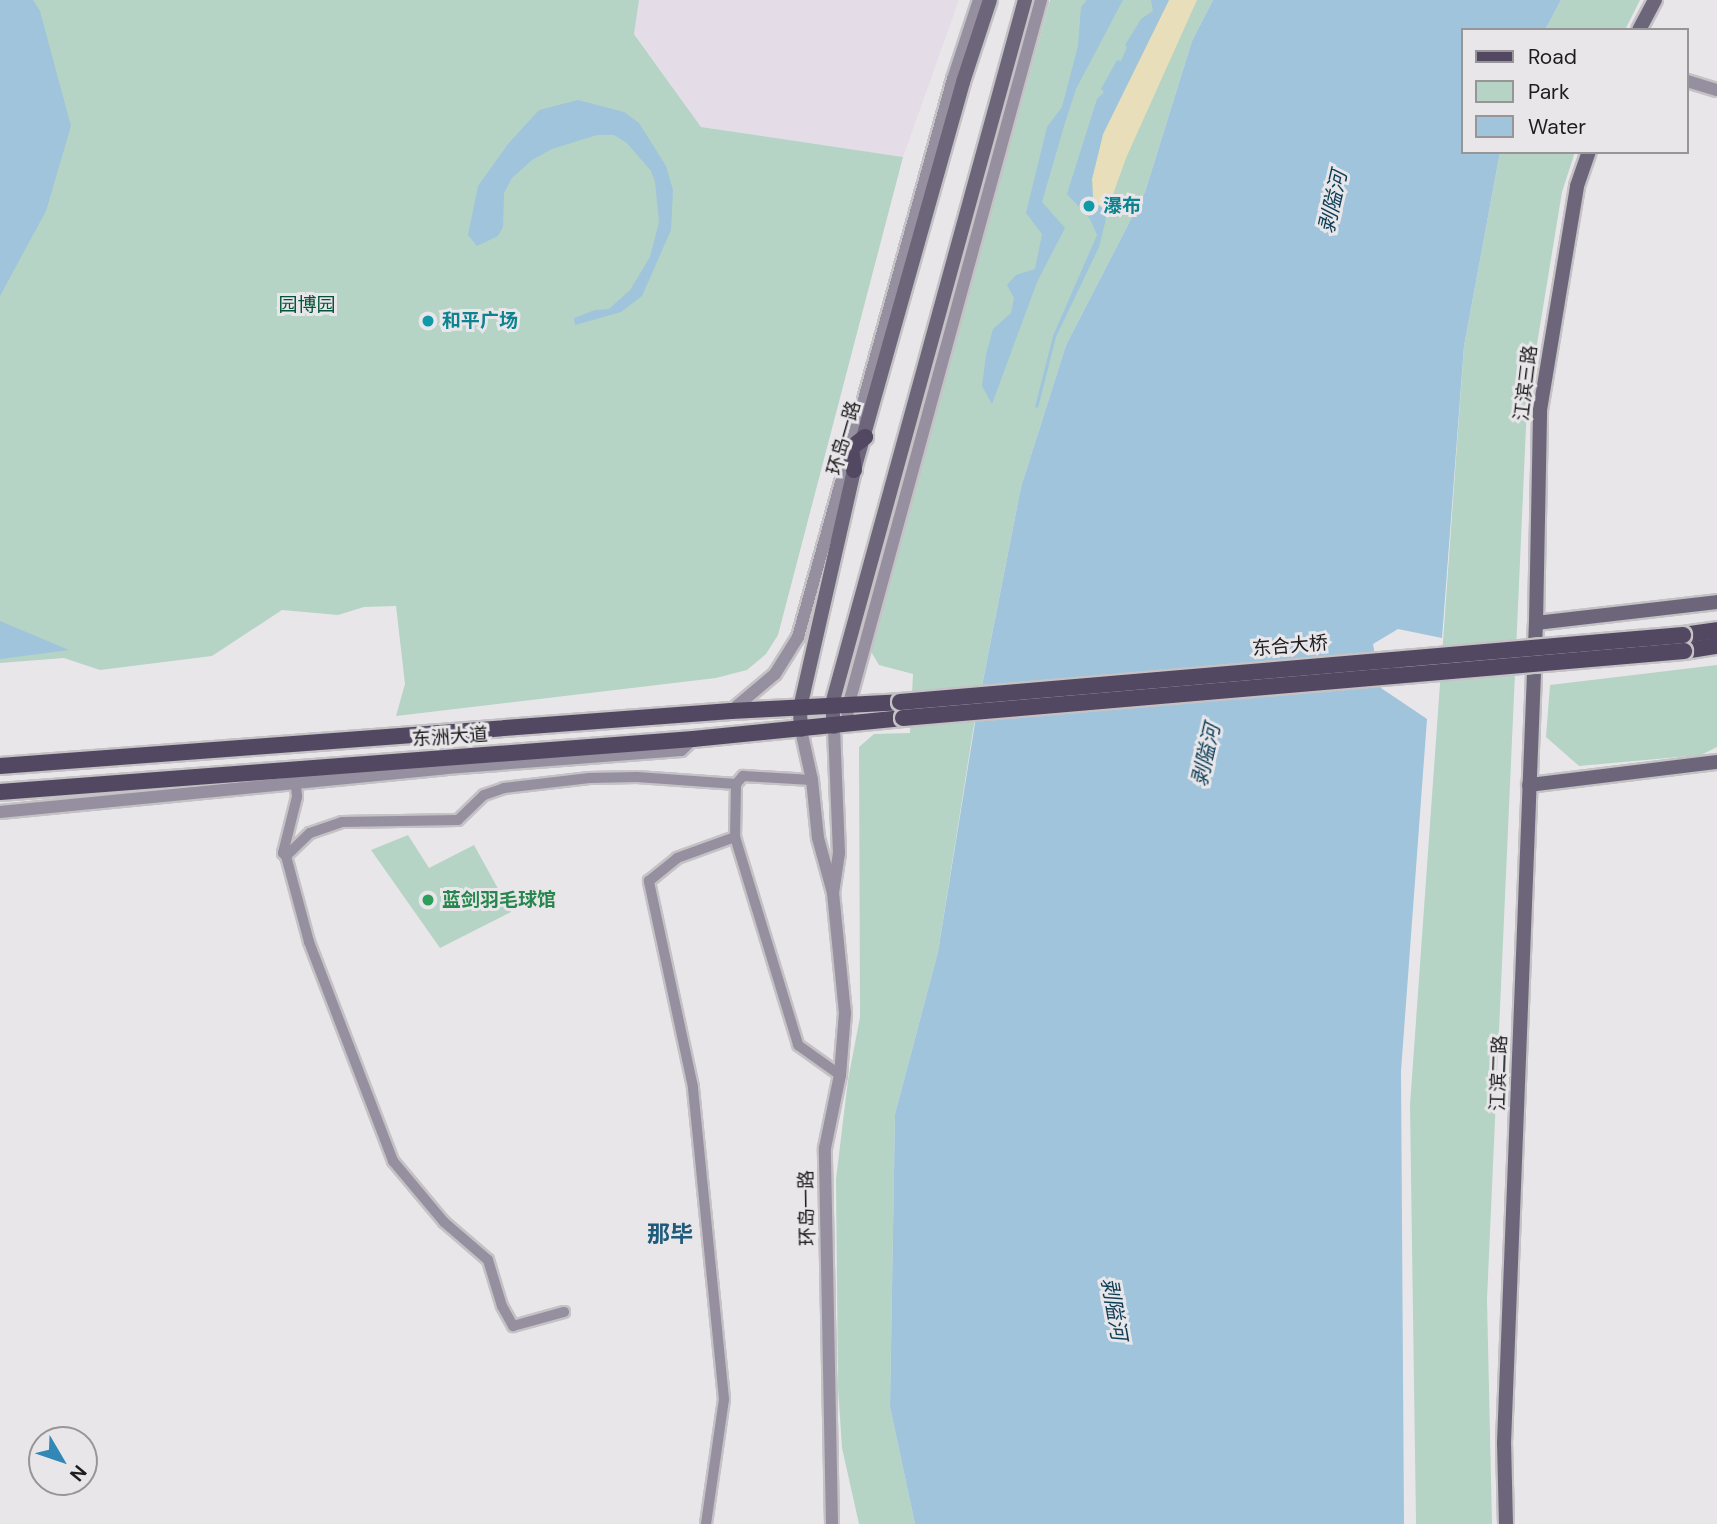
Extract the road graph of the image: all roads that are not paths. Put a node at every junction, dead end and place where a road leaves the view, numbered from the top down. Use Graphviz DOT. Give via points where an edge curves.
graph roads {
  1 [pos="979,0"];
  2 [pos="990,0"];
  3 [pos="1025,0"];
  4 [pos="1041,0"];
  5 [pos="1655,0"];
  6 [pos="1640,28"];
  7 [pos="1689,82"];
  8 [pos="1717,90"];
  9 [pos="1588,154"];
  10 [pos="865,438"];
  11 [pos="851,448"];
  12 [pos="854,470"];
  13 [pos="1717,602"];
  14 [pos="1536,623"];
  15 [pos="1717,629"];
  16 [pos="1683,643"];
  17 [pos="1717,646"];
  18 [pos="841,704"];
  19 [pos="800,708"];
  20 [pos="902,710"];
  21 [pos="731,711"];
  22 [pos="653,717"];
  23 [pos="840,726"];
  24 [pos="801,730"];
  25 [pos="693,739"];
  26 [pos="654,742"];
  27 [pos="1717,762"];
  28 [pos="0,766"];
  29 [pos="295,777"];
  30 [pos="812,780"];
  31 [pos="736,784"];
  32 [pos="1529,785"];
  33 [pos="0,792"];
  34 [pos="0,812"];
  35 [pos="735,837"];
  36 [pos="286,856"];
  37 [pos="833,893"];
  38 [pos="840,1075"];
  39 [pos="564,1312"];
  40 [pos="706,1524"];
  41 [pos="832,1524"];
  42 [pos="1506,1524"];
  1 -- 11 [label="street"];
  2 -- 10 [label="main road, 环岛一路"];
  3 -- 18 [label="main road, 环岛一路"];
  4 -- 18 [label="street"];
  5 -- 6 [label="main road"];
  7 -- 8 [label="street"];
  9 -- 14 [label="main road, 江滨三路" via="1577,186 1540,410"];
  10 -- 11 [label="main road"];
  10 -- 12 [label="main road, 环岛一路"];
  11 -- 12 [label="main road"];
  11 -- 21 [label="street" via="798,637 775,674"];
  12 -- 19 [label="main road, 环岛一路"];
  13 -- 14 [label="main road"];
  14 -- 32 [label="main road, 江滨二路"];
  15 -- 16 [label="main road"];
  16 -- 17 [label="main road"];
  16 -- 20 [label="main road, 东合大桥, bridge" via="1456,652"];
  18 -- 19 [label="main road, 东洲大道"];
  18 -- 20 [label="main road, 东洲大道"];
  18 -- 23 [label="main road, 环岛一路"];
  19 -- 21 [label="main road, 东洲大道"];
  19 -- 24 [label="main road, 环岛一路"];
  20 -- 23 [label="main road, 东洲大道"];
  21 -- 22 [label="main road, 东洲大道"];
  22 -- 26 [label="main road"];
  22 -- 28 [label="main road, 东洲大道"];
  23 -- 24 [label="main road, 东洲大道"];
  23 -- 37 [label="street, 环岛一路" via="839,853"];
  24 -- 25 [label="main road, 东洲大道"];
  24 -- 30 [label="street, 环岛一路"];
  25 -- 26 [label="main road, 东洲大道"];
  25 -- 29 [label="street" via="681,750"];
  26 -- 29 [label="main road, 东洲大道"];
  27 -- 32 [label="main road"];
  29 -- 33 [label="main road, 东洲大道"];
  29 -- 34 [label="street"];
  29 -- 36 [label="street" via="297,797"];
  30 -- 31 [label="street" via="743,776"];
  30 -- 37 [label="street, 环岛一路" via="818,838"];
  31 -- 35 [label="street"];
  31 -- 36 [label="street" via="636,777 504,788 484,795 458,820 342,822 310,833"];
  32 -- 42 [label="main road, 江滨二路" via="1504,1443"];
  35 -- 38 [label="street" via="798,1045"];
  35 -- 40 [label="street" via="677,858 649,881 693,1087 724,1399"];
  36 -- 39 [label="street" via="309,942 393,1161 444,1222 488,1259 513,1326"];
  37 -- 38 [label="street, 环岛一路" via="845,1013"];
  38 -- 41 [label="street, 环岛一路" via="825,1148"];
}
